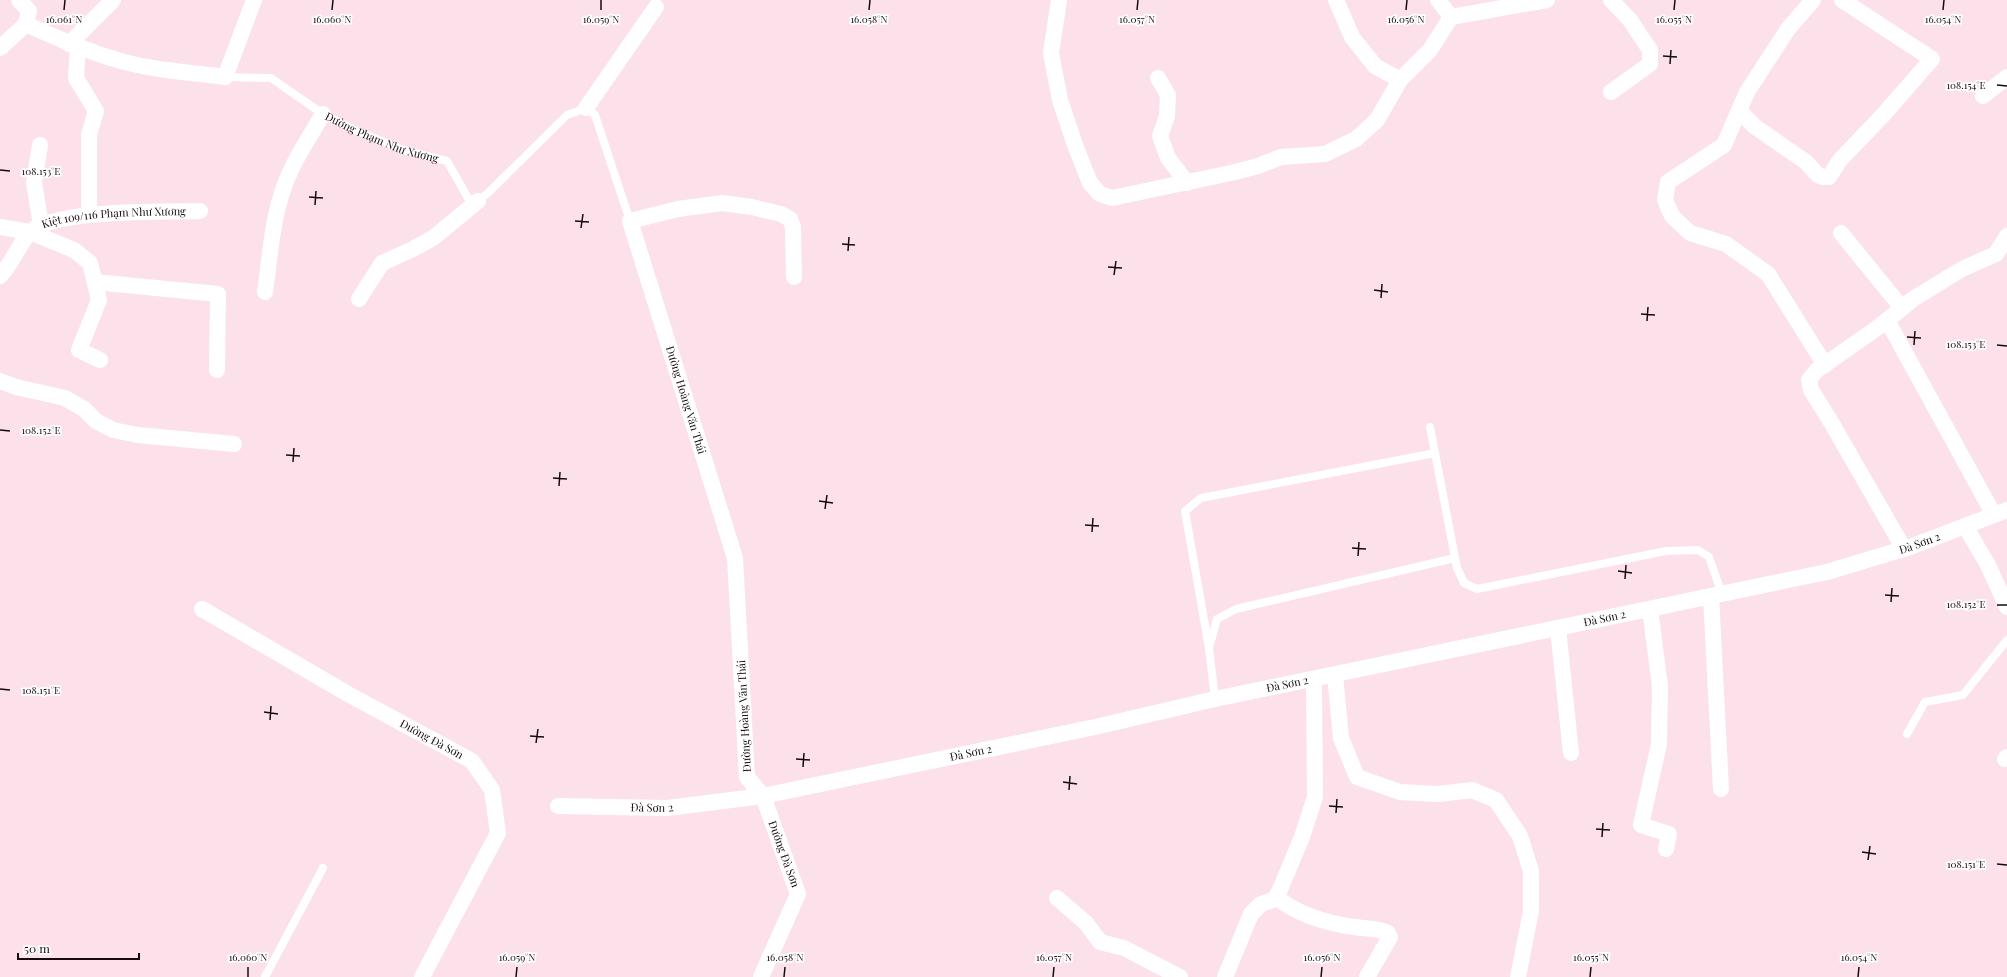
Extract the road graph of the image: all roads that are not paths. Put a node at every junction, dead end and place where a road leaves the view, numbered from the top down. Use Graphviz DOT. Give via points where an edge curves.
graph roads {
  1 [pos="19,0"];
  2 [pos="113,0"];
  3 [pos="254,0"];
  4 [pos="1059,0"];
  5 [pos="1336,0"];
  6 [pos="1438,0"];
  7 [pos="1547,0"];
  8 [pos="1611,0"];
  9 [pos="1813,0"];
  10 [pos="1842,0"];
  11 [pos="656,8"];
  12 [pos="1452,17"];
  13 [pos="26,24"];
  14 [pos="74,45"];
  15 [pos="0,48"];
  16 [pos="225,77"];
  17 [pos="2007,77"];
  18 [pos="1158,78"];
  19 [pos="1400,80"];
  20 [pos="1611,92"];
  21 [pos="1983,96"];
  22 [pos="586,108"];
  23 [pos="1739,110"];
  24 [pos="323,114"];
  25 [pos="40,145"];
  26 [pos="1187,183"];
  27 [pos="478,201"];
  28 [pos="200,211"];
  29 [pos="90,215"];
  30 [pos="630,221"];
  31 [pos="0,226"];
  32 [pos="35,229"];
  33 [pos="1841,233"];
  34 [pos="2007,236"];
  35 [pos="0,276"];
  36 [pos="794,276"];
  37 [pos="95,282"];
  38 [pos="265,292"];
  39 [pos="359,300"];
  40 [pos="1902,308"];
  41 [pos="1887,320"];
  42 [pos="100,360"];
  43 [pos="1825,365"];
  44 [pos="217,370"];
  45 [pos="0,381"];
  46 [pos="1430,427"];
  47 [pos="234,444"];
  48 [pos="1435,453"];
  49 [pos="2000,512"];
  50 [pos="1965,526"];
  51 [pos="1904,549"];
  52 [pos="1455,558"];
  53 [pos="1716,595"];
  54 [pos="2007,607"];
  55 [pos="202,609"];
  56 [pos="1650,609"];
  57 [pos="1558,628"];
  58 [pos="2007,640"];
  59 [pos="1209,648"];
  60 [pos="1335,674"];
  61 [pos="1314,679"];
  62 [pos="1215,699"];
  63 [pos="1907,734"];
  64 [pos="1571,753"];
  65 [pos="1721,789"];
  66 [pos="763,796"];
  67 [pos="558,806"];
  68 [pos="1666,849"];
  69 [pos="322,868"];
  70 [pos="1276,897"];
  71 [pos="1057,898"];
  72 [pos="265,977"];
  73 [pos="422,977"];
  74 [pos="761,977"];
  75 [pos="1180,977"];
  76 [pos="1225,977"];
  77 [pos="1367,977"];
  78 [pos="1518,977"];
  1 -- 13 [label="street" via="29,10"];
  2 -- 14 [label="street"];
  3 -- 16 [label="street"];
  4 -- 26 [label="street" via="1051,54 1060,100 1090,183 1100,194 1112,198"];
  5 -- 19 [label="street" via="1352,37 1375,66"];
  6 -- 12 [label="street"];
  7 -- 12 [label="street"];
  8 -- 20 [label="street" via="1630,20 1650,50 1650,64"];
  9 -- 23 [label="street" via="1788,29"];
  10 -- 23 [label="street" via="1932,59 1840,160 1829,177 1818,175 1806,162 1754,126"];
  11 -- 22 [label="street"];
  12 -- 19 [label="street" via="1430,50"];
  13 -- 14 [label="street, Đường Phạm Như Xương"];
  13 -- 15 [label="street"];
  14 -- 16 [label="street, Đường Phạm Như Xương" via="112,59"];
  14 -- 29 [label="street" via="76,78 96,111 89,135"];
  16 -- 24 [label="lane, Đường Phạm Như Xương" via="271,78"];
  17 -- 21 [label="street"];
  18 -- 26 [label="street" via="1168,95 1167,116 1160,136 1168,158"];
  19 -- 26 [label="street" via="1377,120 1356,139 1325,154 1281,157 1258,166"];
  22 -- 27 [label="lane" via="567,115"];
  22 -- 30 [label="lane" via="595,115"];
  23 -- 43 [label="street" via="1724,145 1668,182 1665,200 1672,216 1690,233 1726,244 1768,274"];
  24 -- 27 [label="lane, Đường Phạm Như Xương" via="403,150 447,161 468,198"];
  24 -- 38 [label="street" via="284,186 275,220"];
  25 -- 32 [label="street" via="34,182"];
  27 -- 39 [label="street" via="433,238 382,263"];
  28 -- 29 [label="street, Kiệt 109/116 Phạm Như Xương"];
  29 -- 32 [label="street, Kiệt 109/116 Phạm Như Xương" via="52,221"];
  30 -- 36 [label="street" via="678,209 722,203 780,214 790,219 793,227"];
  30 -- 66 [label="street, Đường Hoàng Văn Thái" via="735,558 747,777"];
  31 -- 32 [label="street, Kiệt 109/116 Phạm Như Xương"];
  32 -- 35 [label="street"];
  32 -- 37 [label="street, Kiệt 109/116 Phạm Như Xương" via="74,250 90,263"];
  33 -- 40 [label="street"];
  34 -- 40 [label="street" via="1996,254 1962,270"];
  37 -- 42 [label="street, Kiệt 109/116 Phạm Như Xương" via="100,300 79,350"];
  37 -- 44 [label="street" via="218,294"];
  40 -- 41 [label="street"];
  41 -- 43 [label="street"];
  41 -- 49 [label="street"];
  43 -- 51 [label="street" via="1809,380 1811,390"];
  45 -- 47 [label="street" via="65,398 113,430 138,435"];
  46 -- 48 [label="lane"];
  48 -- 52 [label="lane"];
  48 -- 59 [label="lane" via="1200,498 1185,511"];
  49 -- 50 [label="street, Đà Sơn 2"];
  50 -- 51 [label="street, Đà Sơn 2"];
  50 -- 54 [label="street" via="1988,565"];
  51 -- 53 [label="street, Đà Sơn 2" via="1827,572"];
  52 -- 53 [label="lane" via="1464,583 1477,589 1666,551 1698,550 1709,557"];
  52 -- 59 [label="lane" via="1236,609 1217,619"];
  53 -- 56 [label="street, Đà Sơn 2"];
  53 -- 65 [label="street"];
  55 -- 73 [label="street, Đường Đà Sơn" via="348,694 472,761 492,790 498,833"];
  56 -- 57 [label="street, Đà Sơn 2"];
  56 -- 68 [label="street" via="1660,686 1659,744 1641,825 1669,834"];
  57 -- 60 [label="street, Đà Sơn 2"];
  57 -- 64 [label="street"];
  58 -- 63 [label="lane" via="1963,695 1926,702"];
  59 -- 62 [label="lane"];
  60 -- 61 [label="street, Đà Sơn 2"];
  60 -- 78 [label="street" via="1341,738 1357,777 1400,792 1439,794 1472,790 1496,800 1520,836 1531,871 1531,911"];
  61 -- 62 [label="street, Đà Sơn 2"];
  61 -- 70 [label="street" via="1315,797 1302,836"];
  62 -- 66 [label="street, Đà Sơn 2" via="1095,727"];
  66 -- 67 [label="street, Đà Sơn 2" via="667,808"];
  66 -- 74 [label="street, Đường Đà Sơn" via="798,894"];
  69 -- 72 [label="lane"];
  70 -- 76 [label="street" via="1261,904 1251,914"];
  70 -- 77 [label="street" via="1288,907 1326,921 1388,933 1390,937"];
  71 -- 75 [label="street" via="1086,923 1100,942 1124,948"];
}
